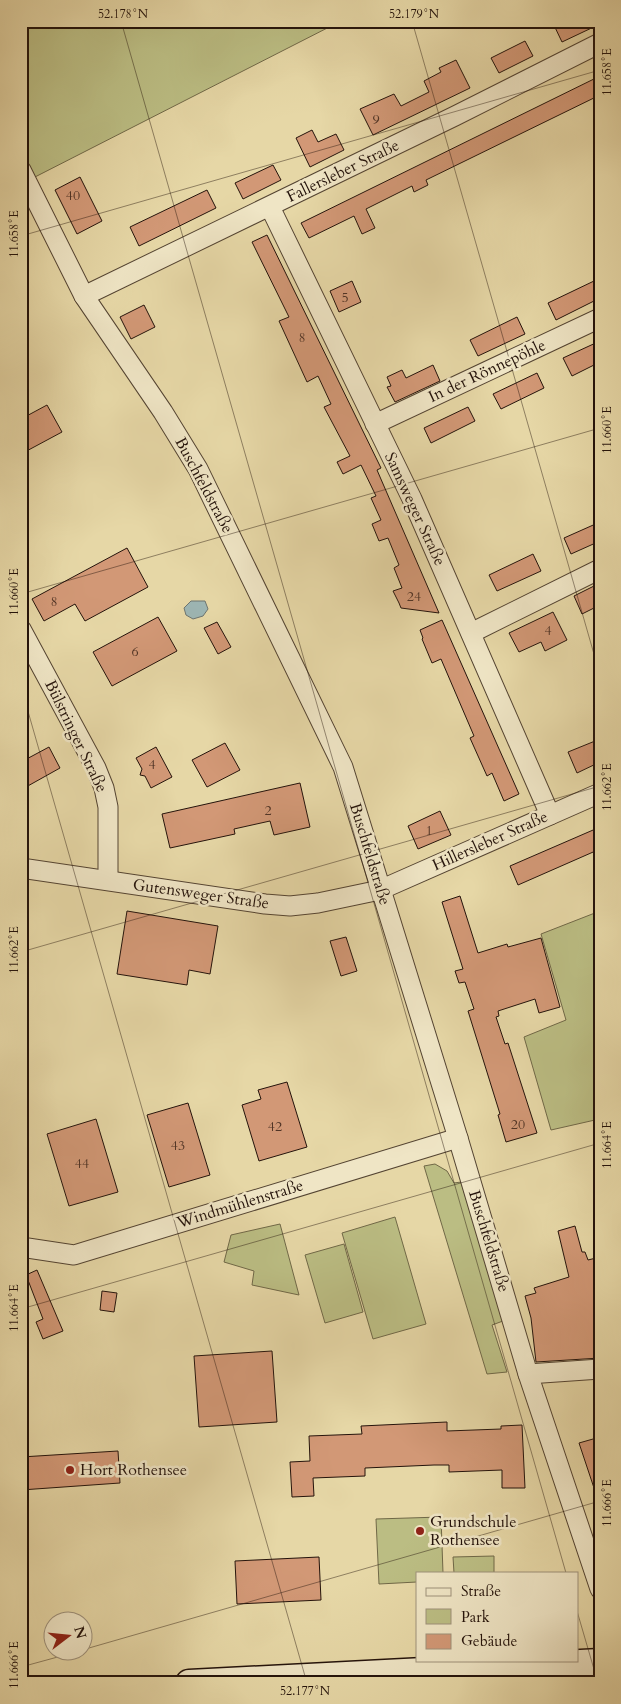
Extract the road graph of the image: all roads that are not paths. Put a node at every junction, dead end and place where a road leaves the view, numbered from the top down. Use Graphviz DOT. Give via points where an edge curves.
graph roads {
  1 [pos="600,43"];
  2 [pos="21,170"];
  3 [pos="270,207"];
  4 [pos="84,296"];
  5 [pos="600,318"];
  6 [pos="375,424"];
  7 [pos="600,569"];
  8 [pos="21,629"];
  9 [pos="470,633"];
  10 [pos="600,793"];
  11 [pos="550,815"];
  12 [pos="21,868"];
  13 [pos="108,880"];
  14 [pos="380,890"];
  15 [pos="458,1138"];
  16 [pos="21,1247"];
  17 [pos="600,1369"];
  18 [pos="528,1374"];
  19 [pos="600,1589"];
  20 [pos="600,1662"];
  21 [pos="189,1683"];
  1 -- 3 [label="street, Fallersleber Straße"];
  2 -- 4 [label="street, Buschfeldstraße"];
  3 -- 4 [label="street, Fallersleber Straße"];
  3 -- 6 [label="street, Samsweger Straße"];
  4 -- 14 [label="street, Buschfeldstraße" via="198,469 343,767"];
  5 -- 6 [label="street, In der Rönnepöhle"];
  6 -- 9 [label="street, Samsweger Straße" via="412,499"];
  7 -- 9 [label="street"];
  8 -- 13 [label="street, Bülstringer Straße" via="104,788 109,816"];
  9 -- 11 [label="street, Samsweger Straße"];
  10 -- 11 [label="street, Hillersleber Straße"];
  11 -- 14 [label="street, Hillersleber Straße"];
  12 -- 13 [label="street, Gutensweger Straße"];
  13 -- 14 [label="street, Gutensweger Straße" via="290,906"];
  14 -- 15 [label="street, Buschfeldstraße"];
  15 -- 16 [label="street, Windmühlenstraße" via="74,1254"];
  15 -- 18 [label="street, Buschfeldstraße"];
  17 -- 18 [label="street"];
  18 -- 19 [label="street, Buschfeldstraße"];
  20 -- 21 [label="main road"];
}
